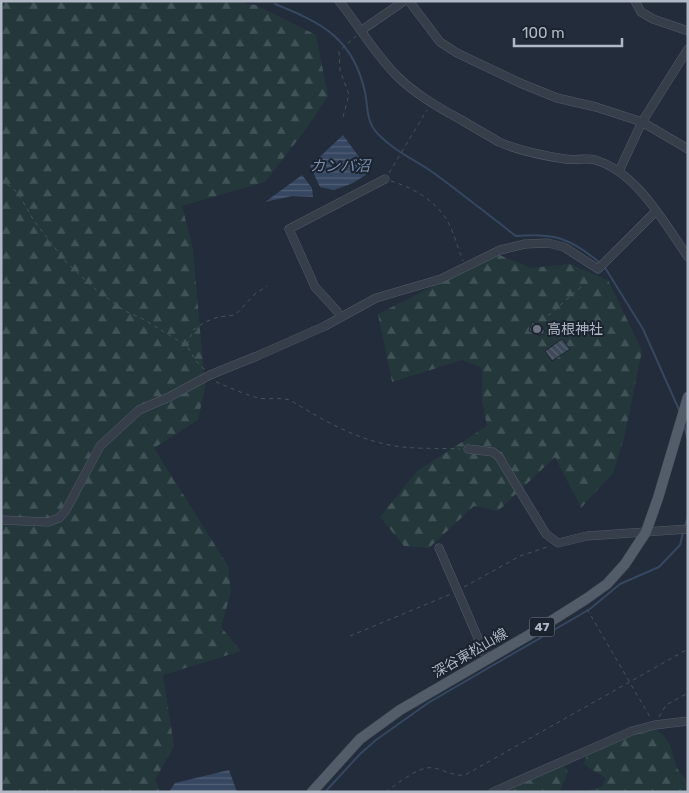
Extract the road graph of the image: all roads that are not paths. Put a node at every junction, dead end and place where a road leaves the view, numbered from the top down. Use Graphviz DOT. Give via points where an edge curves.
graph roads {
  1 [pos="339,1"];
  2 [pos="404,1"];
  3 [pos="409,1"];
  4 [pos="635,1"];
  5 [pos="362,30"];
  6 [pos="688,31"];
  7 [pos="688,49"];
  8 [pos="642,122"];
  9 [pos="688,149"];
  10 [pos="619,171"];
  11 [pos="385,179"];
  12 [pos="656,211"];
  13 [pos="688,257"];
  14 [pos="337,310"];
  15 [pos="688,397"];
  16 [pos="468,449"];
  17 [pos="1,520"];
  18 [pos="688,530"];
  19 [pos="646,532"];
  20 [pos="439,548"];
  21 [pos="487,659"];
  22 [pos="688,721"];
  23 [pos="312,792"];
  24 [pos="493,792"];
  1 -- 5 [label="street"];
  2 -- 5 [label="street"];
  3 -- 8 [label="street" via="440,42 457,53 557,98"];
  4 -- 6 [label="street" via="642,12 653,19"];
  5 -- 10 [label="street" via="397,77 414,91 500,142 566,160 595,159"];
  7 -- 8 [label="street"];
  8 -- 9 [label="street"];
  8 -- 10 [label="street"];
  10 -- 12 [label="street"];
  11 -- 14 [label="street" via="289,230 314,288"];
  12 -- 13 [label="street"];
  12 -- 17 [label="street" via="598,269 564,247 548,243 500,250 441,279 376,298 324,326 210,375 139,410 110,436 100,446 60,518 48,522"];
  15 -- 19 [label="main road, 深谷東松山線 / 47"];
  16 -- 19 [label="street" via="492,452 499,457 546,534 558,543 587,536"];
  18 -- 19 [label="street"];
  19 -- 21 [label="main road, 深谷東松山線 / 47" via="607,584"];
  20 -- 21 [label="street"];
  21 -- 23 [label="main road, 深谷東松山線 / 47" via="400,710 360,739"];
  22 -- 24 [label="street" via="632,730"];
}
